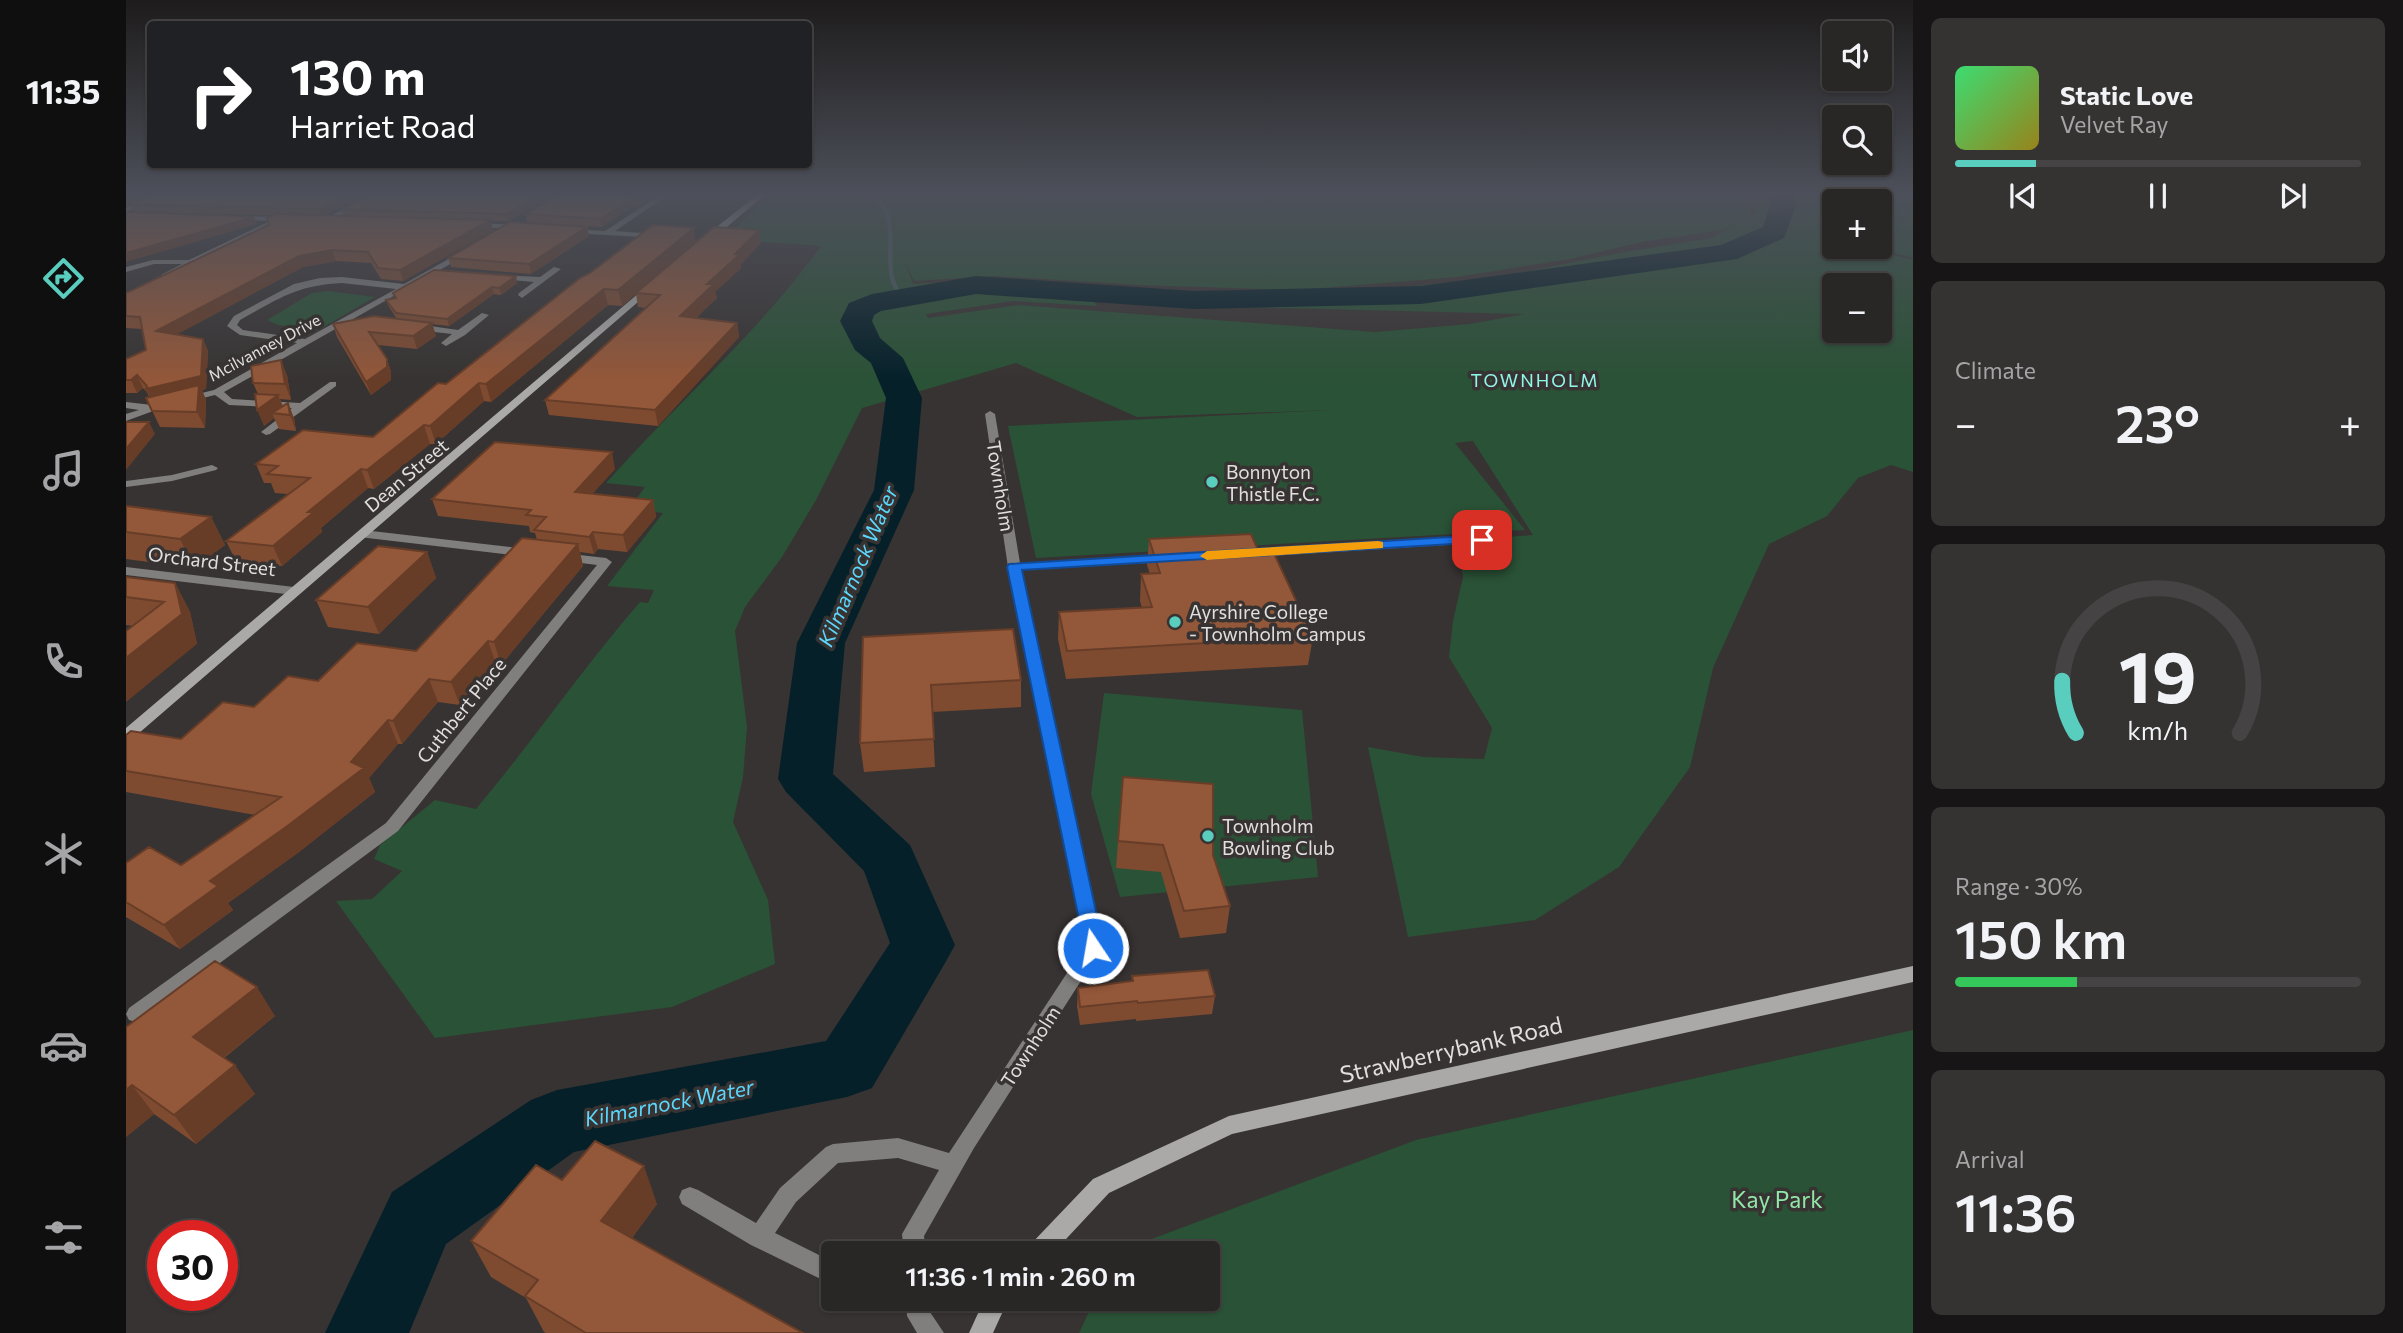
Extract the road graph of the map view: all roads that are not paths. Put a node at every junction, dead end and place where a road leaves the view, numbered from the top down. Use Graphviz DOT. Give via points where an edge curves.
graph roads {
  1 [pos="201,257"];
  2 [pos="457,257"];
  3 [pos="195,260"];
  4 [pos="557,269"];
  5 [pos="126,270"];
  6 [pos="434,271"];
  7 [pos="448,272"];
  8 [pos="488,275"];
  9 [pos="160,277"];
  10 [pos="541,281"];
  11 [pos="657,282"];
  12 [pos="405,287"];
  13 [pos="522,295"];
  14 [pos="485,316"];
  15 [pos="349,320"];
  16 [pos="361,321"];
  17 [pos="399,325"];
  18 [pos="462,332"];
  19 [pos="308,342"];
  20 [pos="446,343"];
  21 [pos="333,384"];
  22 [pos="217,392"];
  23 [pos="126,405"];
  24 [pos="304,406"];
  25 [pos="152,408"];
  26 [pos="990,414"];
  27 [pos="126,418"];
  28 [pos="266,432"];
  29 [pos="212,468"];
  30 [pos="126,485"];
  31 [pos="363,534"];
  32 [pos="1506,538"];
  33 [pos="1236,554"];
  34 [pos="1180,557"];
  35 [pos="1014,567"];
  36 [pos="126,570"];
  37 [pos="294,591"];
  38 [pos="126,736"];
  39 [pos="1913,974"];
  40 [pos="136,1014"];
  41 [pos="954,1164"];
  42 [pos="690,1197"];
  43 [pos="759,1237"];
  44 [pos="914,1241"];
  45 [pos="1049,1241"];
  46 [pos="821,1267"];
  47 [pos="919,1311"];
  48 [pos="992,1311"];
  49 [pos="932,1333"];
  50 [pos="981,1333"];
  1 -- 3 [label="street"];
  2 -- 6 [label="street, Mcilvanney Drive"];
  3 -- 5 [label="street" via="153,262"];
  3 -- 9 [label="street"];
  4 -- 10 [label="street"];
  6 -- 7 [label="street"];
  6 -- 12 [label="street, Mcilvanney Drive"];
  8 -- 10 [label="street"];
  10 -- 13 [label="street"];
  11 -- 31 [label="main road, Dean Street"];
  12 -- 15 [label="street, Mcilvanney Drive"];
  12 -- 19 [label="street" via="342,280 297,286 237,318 232,326 240,332"];
  14 -- 18 [label="street"];
  15 -- 16 [label="street, Mcilvanney Drive"];
  15 -- 19 [label="street, Mcilvanney Drive"];
  17 -- 18 [label="street"];
  18 -- 20 [label="street"];
  19 -- 22 [label="street, Mcilvanney Drive"];
  21 -- 24 [label="street"];
  22 -- 24 [label="street" via="229,402"];
  22 -- 25 [label="street, Mcilvanney Drive"];
  23 -- 25 [label="street"];
  24 -- 28 [label="street"];
  25 -- 27 [label="street"];
  26 -- 35 [label="street, Townholm"];
  29 -- 30 [label="street"];
  31 -- 37 [label="main road, Dean Street"];
  31 -- 40 [label="street, Cuthbert Place" via="606,562 392,827"];
  32 -- 33 [label="street"];
  34 -- 35 [label="street"];
  35 -- 41 [label="street, Townholm" via="1093,948"];
  36 -- 37 [label="street, Orchard Street"];
  37 -- 38 [label="main road, Dean Street"];
  39 -- 45 [label="main road, Strawberrybank Road" via="1229,1125 1101,1186"];
  41 -- 43 [label="street" via="898,1148 833,1154 788,1195"];
  41 -- 44 [label="street, Townholm" via="913,1234"];
  42 -- 43 [label="street"];
  43 -- 46 [label="street"];
  47 -- 49 [label="street"];
  48 -- 50 [label="main road"];
}
